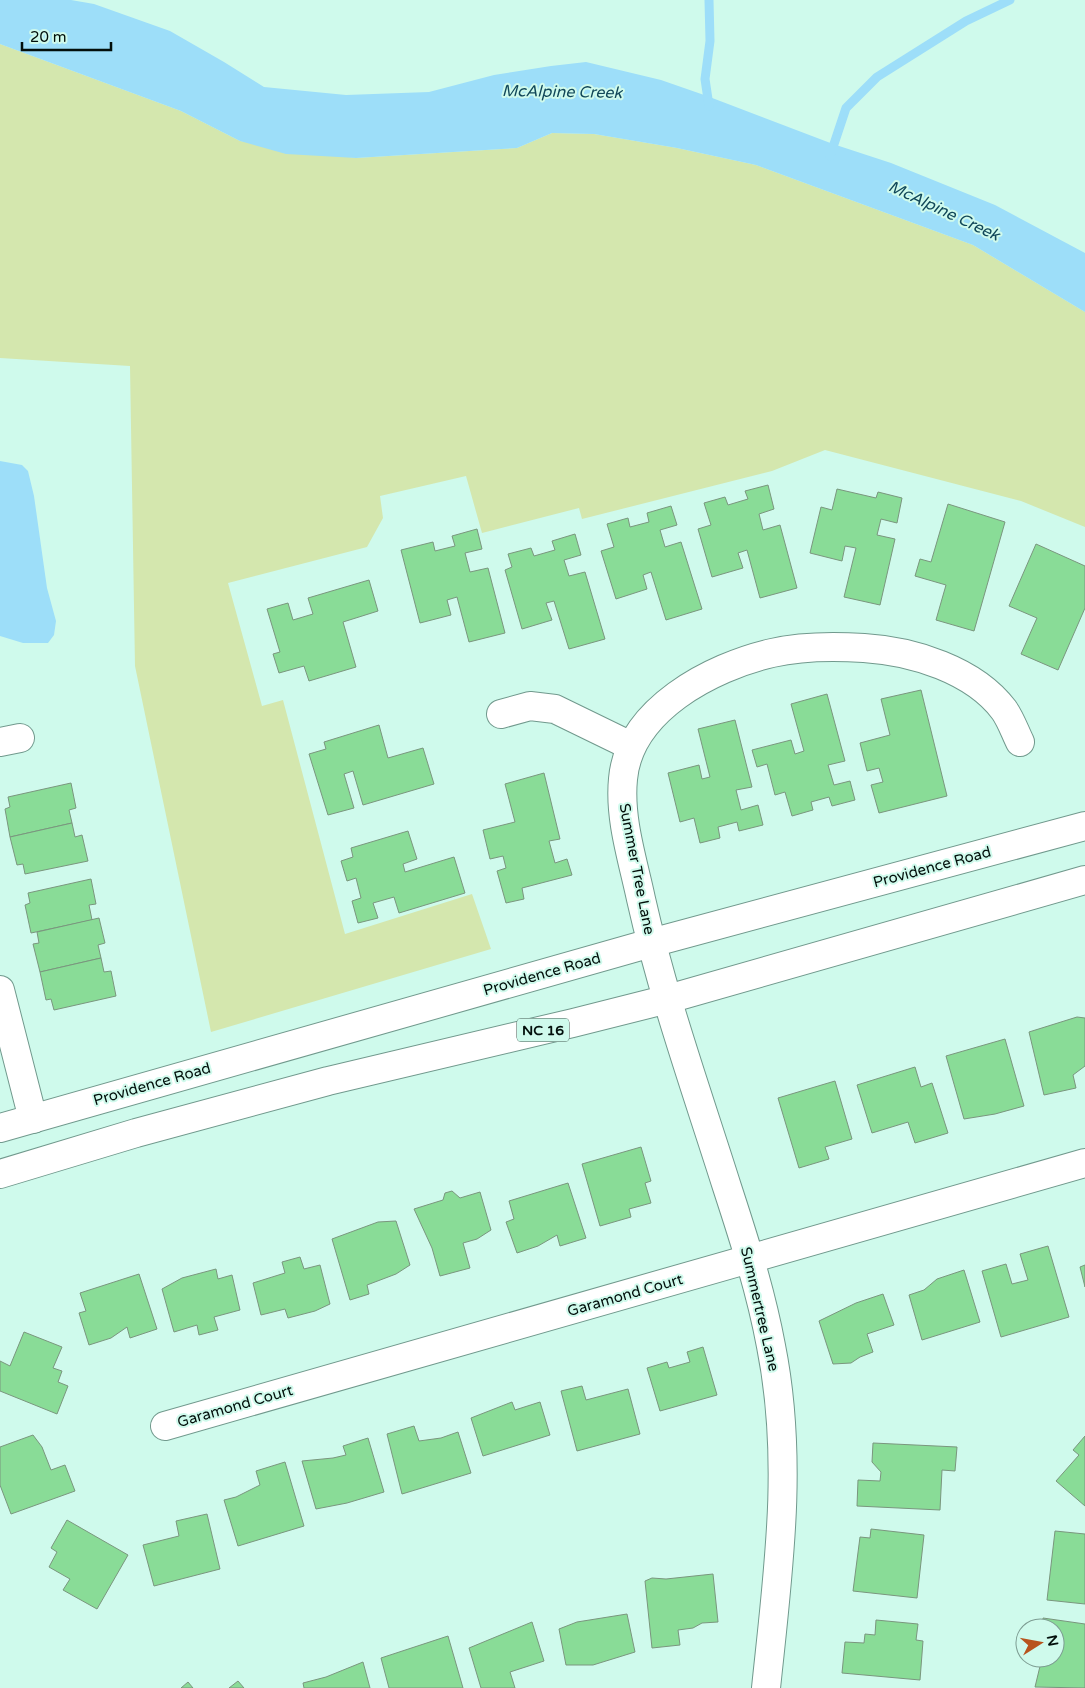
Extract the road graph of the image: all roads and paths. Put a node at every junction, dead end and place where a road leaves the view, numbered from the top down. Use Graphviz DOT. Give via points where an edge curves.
graph roads {
  1 [pos="501,714"];
  2 [pos="1020,742"];
  3 [pos="631,746"];
  4 [pos="1085,826"];
  5 [pos="1085,880"];
  6 [pos="651,943"];
  7 [pos="0,990"];
  8 [pos="668,998"];
  9 [pos="33,1119"];
  10 [pos="0,1128"];
  11 [pos="1085,1164"];
  12 [pos="0,1174"];
  13 [pos="750,1259"];
  14 [pos="165,1426"];
  15 [pos="766,1688"];
  1 -- 3 [label="street" via="530,706 555,709"];
  2 -- 3 [label="street, Summer Tree Lane" via="1005,712 986,690 953,669 904,654 870,648 822,646 771,653 730,666 689,686 660,708"];
  3 -- 6 [label="street, Summer Tree Lane" via="622,777 623,805"];
  4 -- 6 [label="street, Providence Road"];
  5 -- 8 [label="street, NC 16"];
  6 -- 8 [label="street, Summertree Lane"];
  6 -- 9 [label="street, Providence Road"];
  7 -- 9 [label="street"];
  8 -- 12 [label="street, NC 16" via="318,1084"];
  8 -- 13 [label="street, Summertree Lane"];
  9 -- 10 [label="street, Providence Road"];
  11 -- 13 [label="street, Garamond Court"];
  13 -- 14 [label="street, Garamond Court"];
  13 -- 15 [label="street, Summertree Lane" via="772,1346 782,1422 782,1527"];
}
